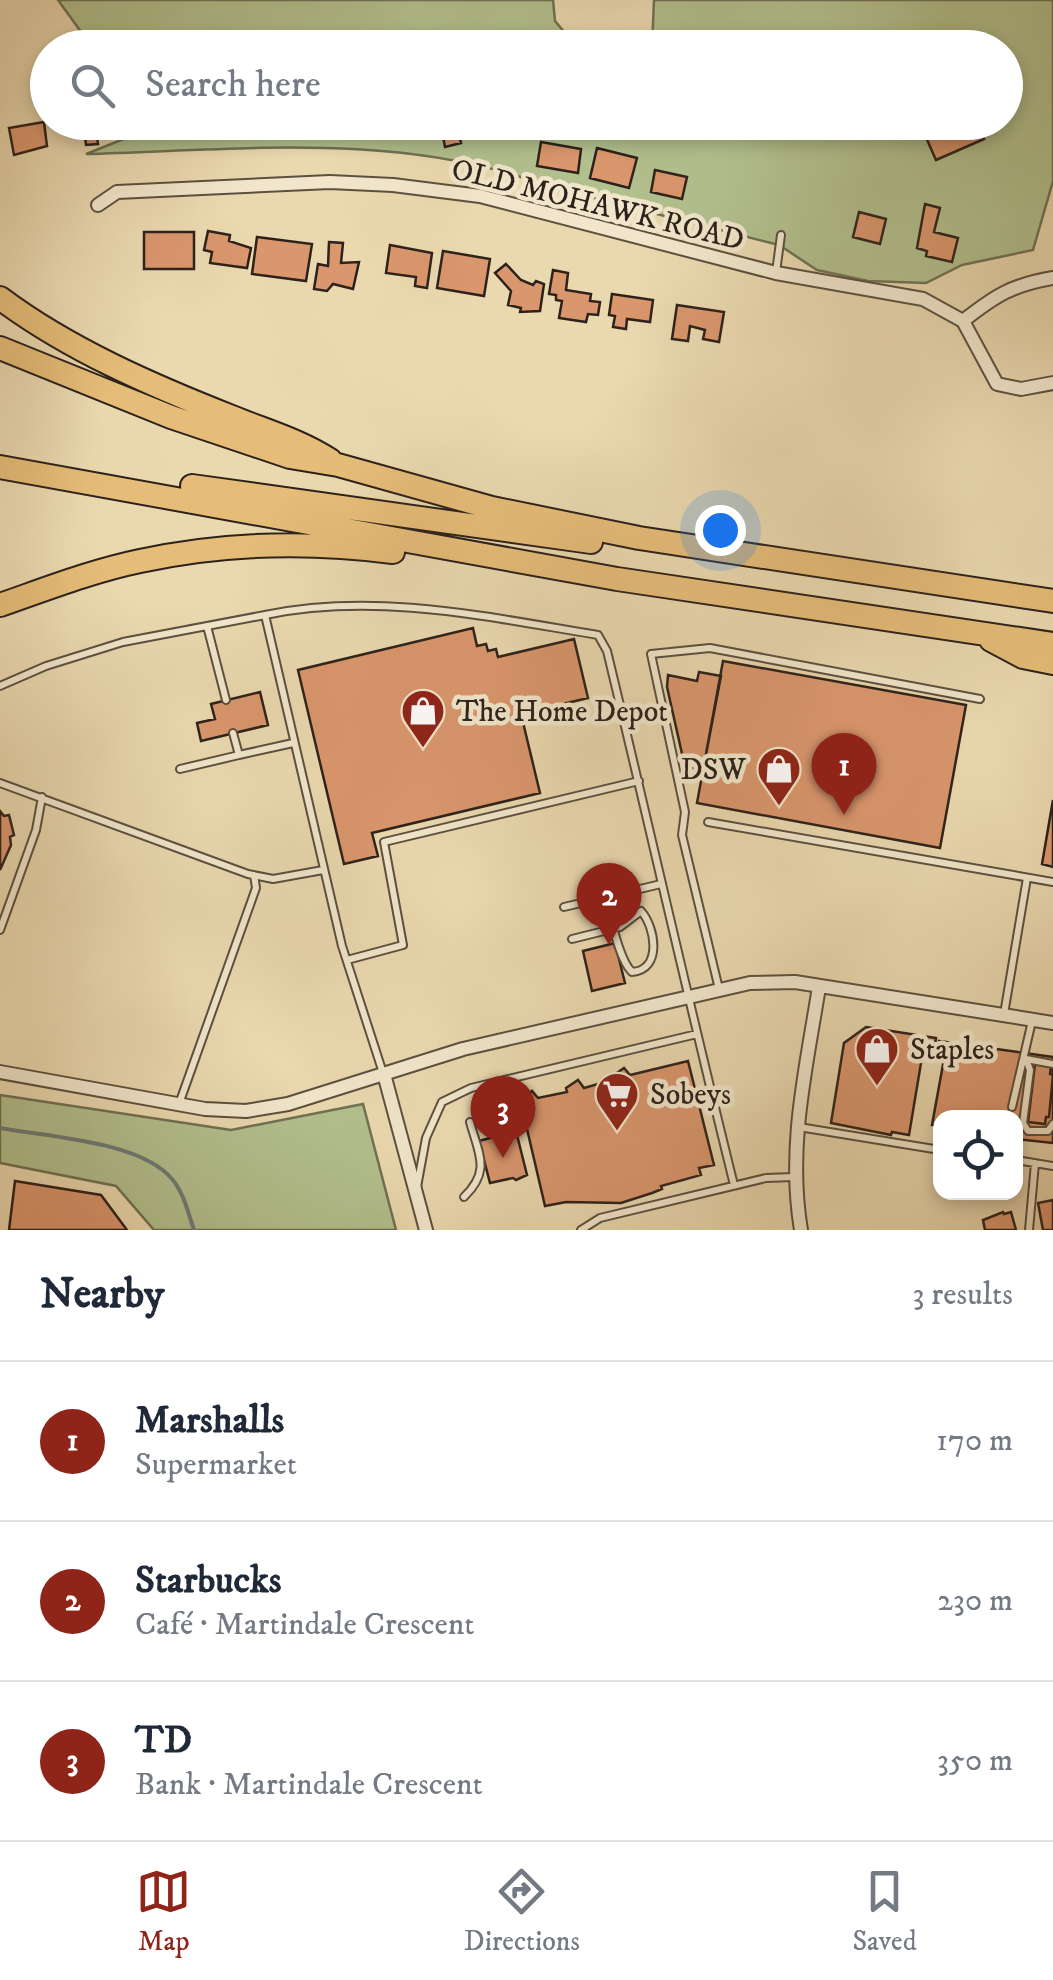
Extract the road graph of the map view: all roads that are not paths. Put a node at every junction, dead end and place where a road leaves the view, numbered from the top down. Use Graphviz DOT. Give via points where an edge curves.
graph roads {
  1 [pos="98,205"];
  2 [pos="781,235"];
  3 [pos="776,273"];
  4 [pos="1053,278"];
  5 [pos="0,298"];
  6 [pos="964,320"];
  7 [pos="0,348"];
  8 [pos="1053,383"];
  9 [pos="0,452"];
  10 [pos="338,465"];
  11 [pos="0,467"];
  12 [pos="639,538"];
  13 [pos="617,578"];
  14 [pos="1053,602"];
  15 [pos="0,605"];
  16 [pos="264,616"];
  17 [pos="208,626"];
  18 [pos="979,634"];
  19 [pos="1053,644"];
  20 [pos="1053,664"];
  21 [pos="0,686"];
  22 [pos="980,699"];
  23 [pos="226,700"];
  24 [pos="234,733"];
  25 [pos="294,743"];
  26 [pos="238,755"];
  27 [pos="180,769"];
  28 [pos="638,781"];
  29 [pos="0,784"];
  30 [pos="42,797"];
  31 [pos="708,822"];
  32 [pos="323,870"];
  33 [pos="254,875"];
  34 [pos="1027,878"];
  35 [pos="1053,882"];
  36 [pos="662,884"];
  37 [pos="606,897"];
  38 [pos="564,907"];
  39 [pos="614,929"];
  40 [pos="0,930"];
  41 [pos="572,939"];
  42 [pos="347,960"];
  43 [pos="819,987"];
  44 [pos="719,989"];
  45 [pos="686,996"];
  46 [pos="1004,1016"];
  47 [pos="1032,1020"];
  48 [pos="1053,1024"];
  49 [pos="696,1034"];
  50 [pos="1026,1060"];
  51 [pos="1053,1064"];
  52 [pos="0,1072"];
  53 [pos="384,1074"];
  54 [pos="178,1104"];
  55 [pos="1012,1107"];
  56 [pos="470,1122"];
  57 [pos="1053,1124"];
  58 [pos="796,1127"];
  59 [pos="933,1149"];
  60 [pos="1023,1161"];
  61 [pos="1034,1163"];
  62 [pos="1053,1166"];
  63 [pos="794,1177"];
  64 [pos="734,1186"];
  65 [pos="417,1190"];
  66 [pos="464,1198"];
  67 [pos="426,1230"];
  68 [pos="580,1230"];
  69 [pos="801,1230"];
  70 [pos="1029,1230"];
  1 -- 3 [label="street, OLD MOHAWK ROAD" via="117,192 146,189 393,185 480,196"];
  2 -- 3 [label="lane"];
  3 -- 6 [label="street, OLD MOHAWK ROAD" via="923,299"];
  4 -- 6 [label="street" via="1017,284"];
  5 -- 10 [label="highway" via="129,373 304,443"];
  6 -- 8 [label="street" via="998,384"];
  7 -- 10 [label="highway" via="170,418 290,457"];
  9 -- 12 [label="highway" via="588,542"];
  10 -- 12 [label="highway" via="492,508"];
  11 -- 13 [label="highway"];
  12 -- 14 [label="highway"];
  13 -- 15 [label="highway" via="378,550 249,546 137,561"];
  13 -- 18 [label="highway"];
  16 -- 17 [label="lane"];
  16 -- 25 [label="lane"];
  16 -- 28 [label="lane" via="367,604 598,635"];
  17 -- 21 [label="lane" via="123,642"];
  17 -- 23 [label="lane"];
  18 -- 19 [label="highway"];
  18 -- 20 [label="highway"];
  22 -- 44 [label="lane" via="710,648 651,654 685,812 682,835"];
  24 -- 26 [label="lane"];
  25 -- 26 [label="lane"];
  25 -- 32 [label="lane"];
  26 -- 27 [label="lane"];
  28 -- 36 [label="lane"];
  28 -- 42 [label="lane" via="384,842 403,946"];
  29 -- 30 [label="lane"];
  30 -- 33 [label="lane"];
  30 -- 40 [label="lane"];
  31 -- 34 [label="lane"];
  32 -- 33 [label="lane" via="273,879"];
  32 -- 42 [label="lane"];
  33 -- 54 [label="lane" via="256,888"];
  34 -- 35 [label="lane"];
  34 -- 46 [label="lane"];
  36 -- 37 [label="lane"];
  36 -- 45 [label="lane"];
  37 -- 38 [label="lane"];
  37 -- 39 [label="lane"];
  39 -- 39 [label="lane" via="626,968 641,972 653,955 648,920 641,912"];
  39 -- 41 [label="lane"];
  42 -- 53 [label="lane"];
  43 -- 44 [label="street" via="750,982"];
  43 -- 46 [label="street"];
  43 -- 58 [label="street"];
  44 -- 45 [label="street"];
  45 -- 49 [label="lane"];
  45 -- 53 [label="street"];
  46 -- 47 [label="street"];
  47 -- 48 [label="street"];
  47 -- 50 [label="lane"];
  49 -- 64 [label="lane"];
  49 -- 65 [label="lane" via="471,1088 442,1102 426,1138"];
  50 -- 51 [label="lane"];
  50 -- 55 [label="lane"];
  50 -- 57 [label="lane" via="1023,1123 1040,1134"];
  52 -- 54 [label="street"];
  53 -- 54 [label="street" via="288,1104 246,1110"];
  53 -- 65 [label="street"];
  56 -- 66 [label="lane" via="482,1173"];
  58 -- 59 [label="lane"];
  58 -- 63 [label="street"];
  60 -- 61 [label="lane"];
  61 -- 62 [label="lane"];
  61 -- 70 [label="lane"];
  63 -- 64 [label="lane"];
  63 -- 69 [label="street"];
  64 -- 68 [label="lane" via="600,1218"];
  65 -- 67 [label="street"];
}
